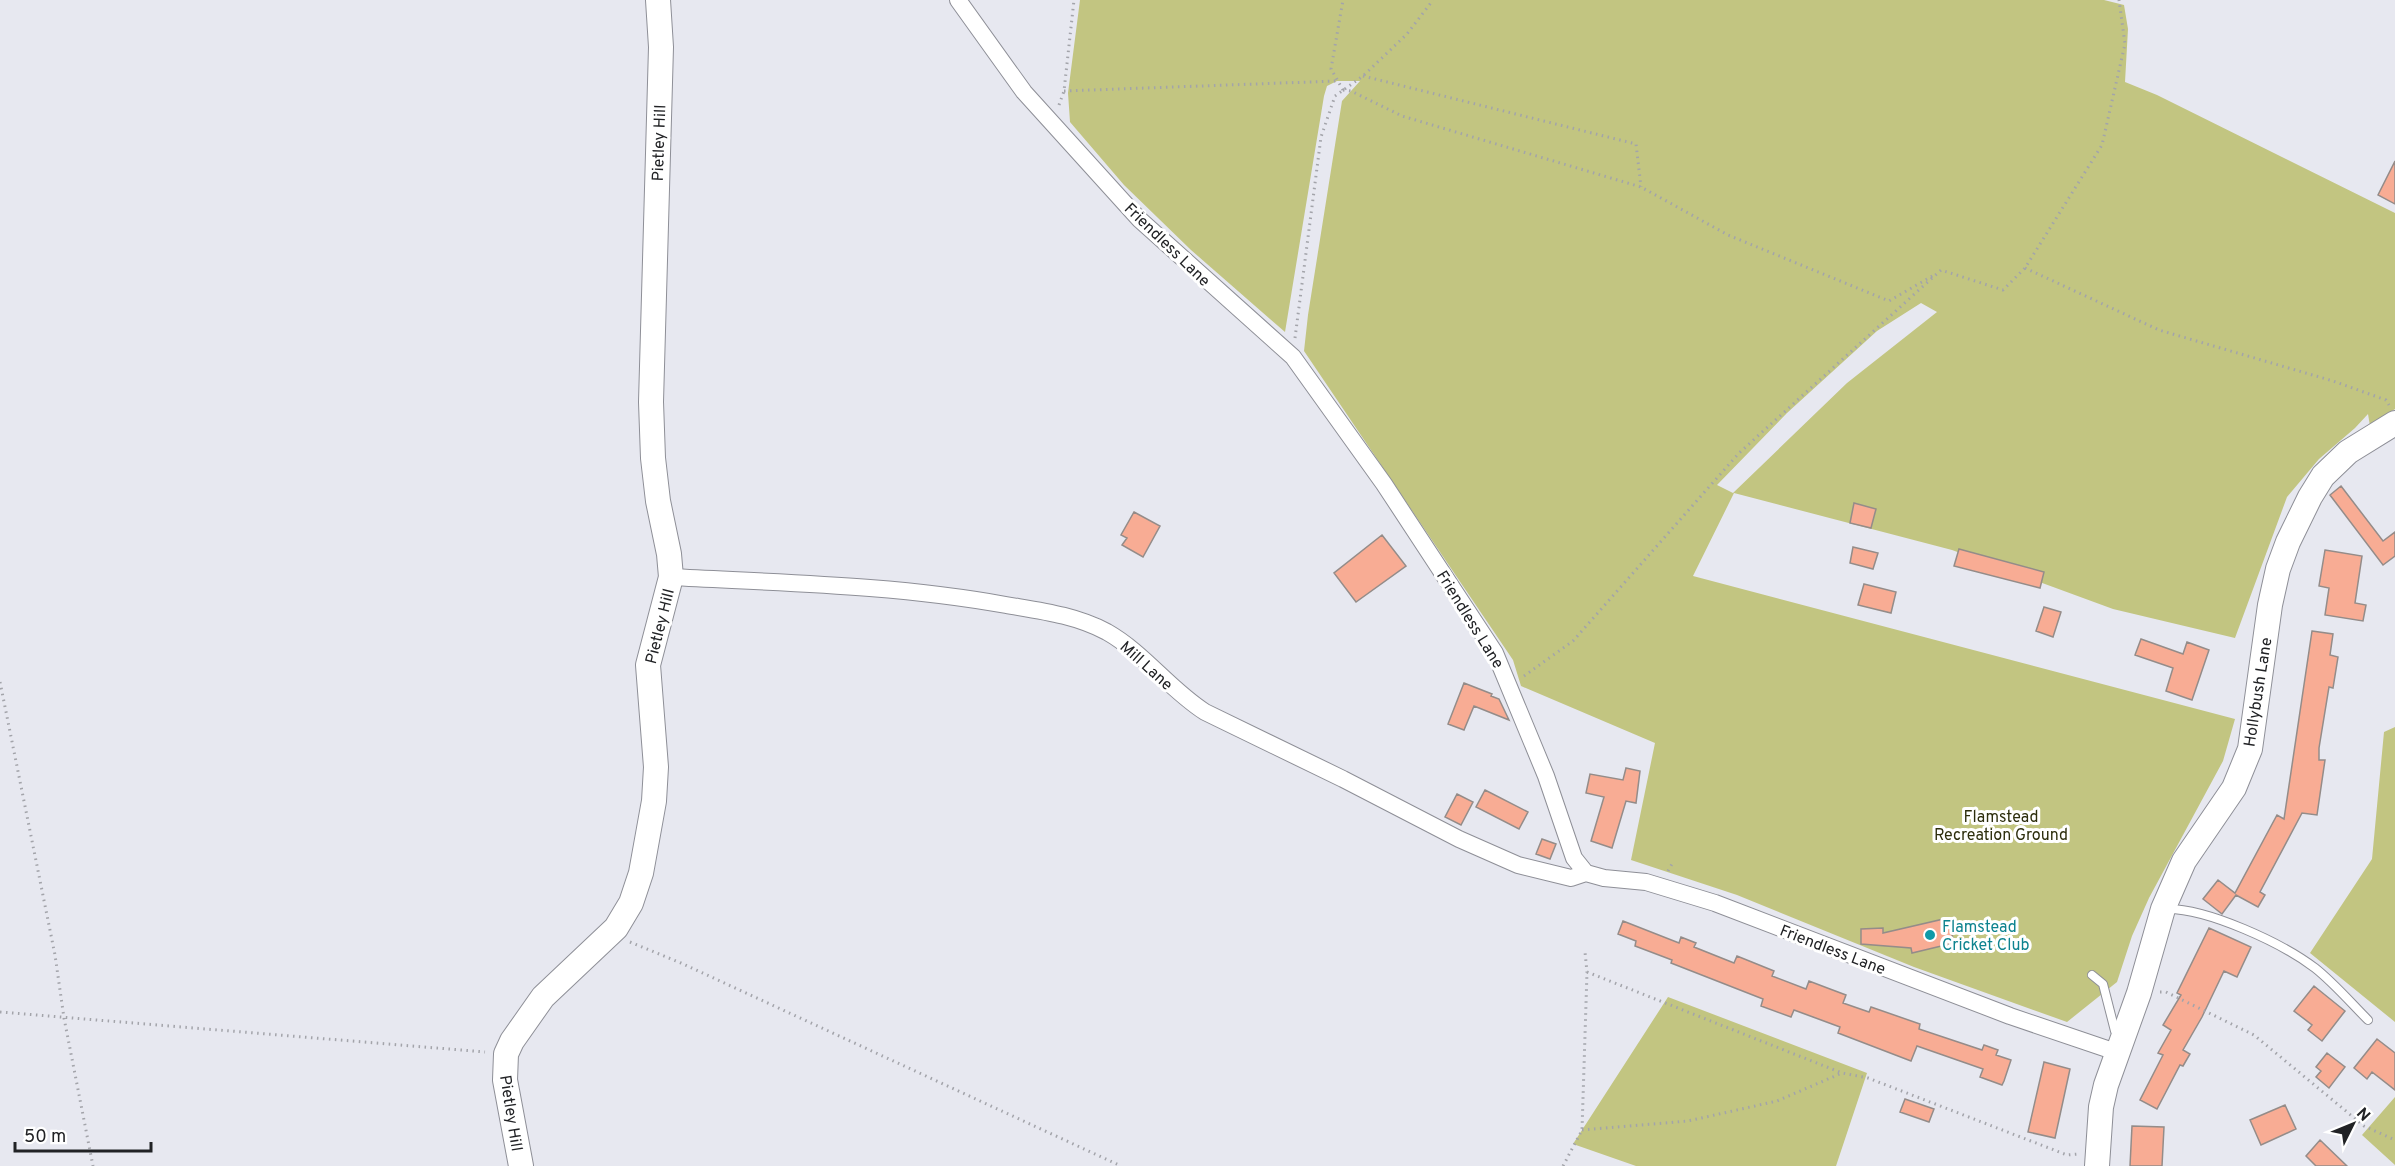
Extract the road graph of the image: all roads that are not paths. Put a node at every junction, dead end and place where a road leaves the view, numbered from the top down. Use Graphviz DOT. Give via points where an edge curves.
graph roads {
  1 [pos="658,0"];
  2 [pos="958,0"];
  3 [pos="2393,416"];
  4 [pos="671,576"];
  5 [pos="1586,873"];
  6 [pos="2163,909"];
  7 [pos="2092,975"];
  8 [pos="2368,1020"];
  9 [pos="2121,1048"];
  10 [pos="2097,1159"];
  11 [pos="520,1166"];
  1 -- 4 [label="street, Pietley Hill" via="661,47 651,402 653,458"];
  2 -- 5 [label="street, Friendless Lane" via="992,50 1052,124 1139,219 1293,357 1397,503 1495,653 1546,776 1574,858"];
  3 -- 6 [label="street, Hollybush Lane" via="2323,476 2310,497 2278,569 2244,767 2184,861"];
  4 -- 5 [label="street, Mill Lane" via="951,595 1086,622 1122,642 1205,712 1518,865 1571,878"];
  4 -- 11 [label="street, Pietley Hill" via="648,665 656,767 641,873 631,903 616,928 543,997 506,1054 505,1080"];
  5 -- 9 [label="street, Friendless Lane" via="1646,882 1708,900 2010,1016"];
  6 -- 8 [label="lane" via="2182,908 2212,916 2287,950 2316,969"];
  6 -- 9 [label="street, Hollybush Lane"];
  7 -- 9 [label="lane" via="2103,984"];
  9 -- 10 [label="street, Hollybush Lane" via="2101,1107"];
}
